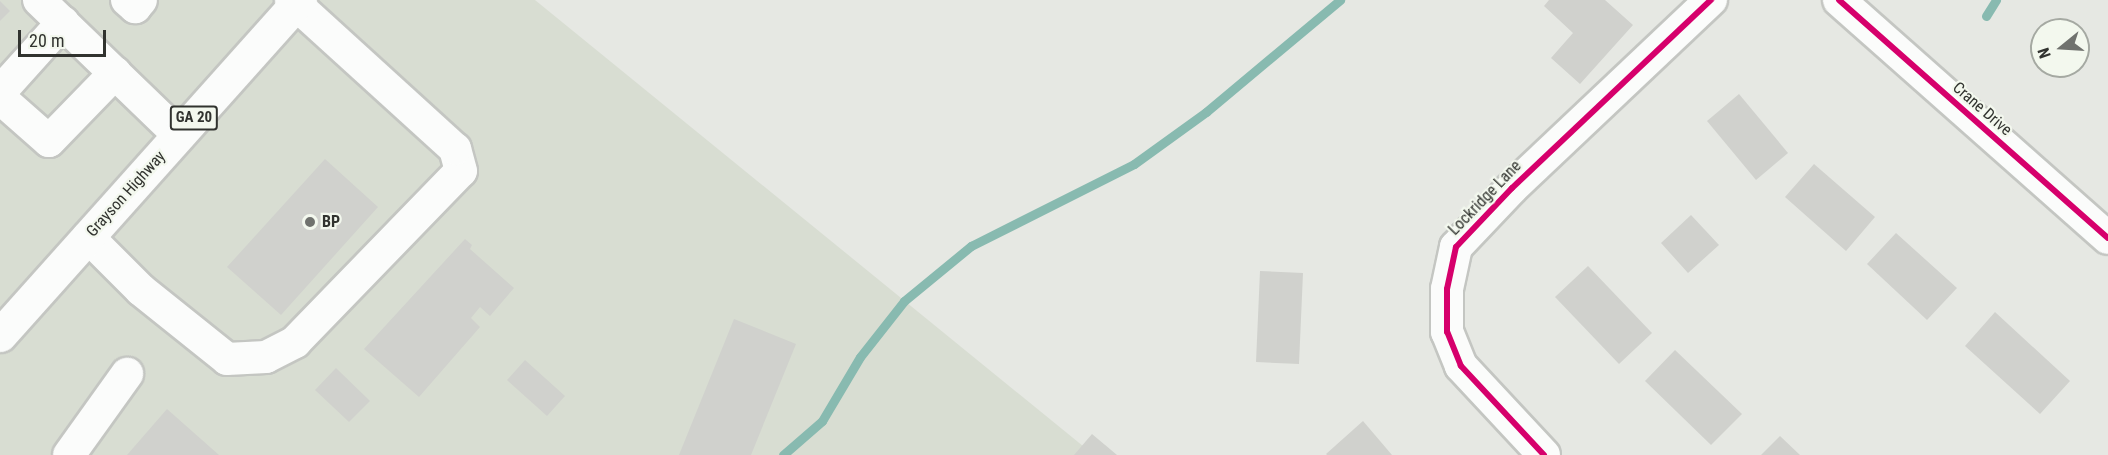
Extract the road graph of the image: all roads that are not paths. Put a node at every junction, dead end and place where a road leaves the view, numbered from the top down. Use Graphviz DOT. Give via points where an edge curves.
graph roads {
  1 [pos="39,0"];
  2 [pos="1711,0"];
  3 [pos="1839,0"];
  4 [pos="295,2"];
  5 [pos="63,22"];
  6 [pos="115,73"];
  7 [pos="0,92"];
  8 [pos="0,98"];
  9 [pos="179,135"];
  10 [pos="88,237"];
  11 [pos="2108,238"];
  12 [pos="0,335"];
  13 [pos="127,374"];
  14 [pos="69,455"];
  15 [pos="1544,455"];
  1 -- 5 [label="street"];
  2 -- 15 [label="street, Lockridge Lane" via="1512,188 1456,247 1447,289 1447,332 1461,366"];
  3 -- 11 [label="street, Crane Drive"];
  4 -- 9 [label="main road, Grayson Highway / GA 20"];
  4 -- 10 [label="street" via="454,149 461,171 295,342 266,357 227,359 141,290"];
  5 -- 6 [label="street"];
  5 -- 7 [label="street"];
  6 -- 8 [label="street" via="49,141"];
  6 -- 9 [label="street"];
  9 -- 10 [label="main road, Grayson Highway / GA 20"];
  10 -- 12 [label="main road, Grayson Highway / GA 20"];
  13 -- 14 [label="street"];
}
